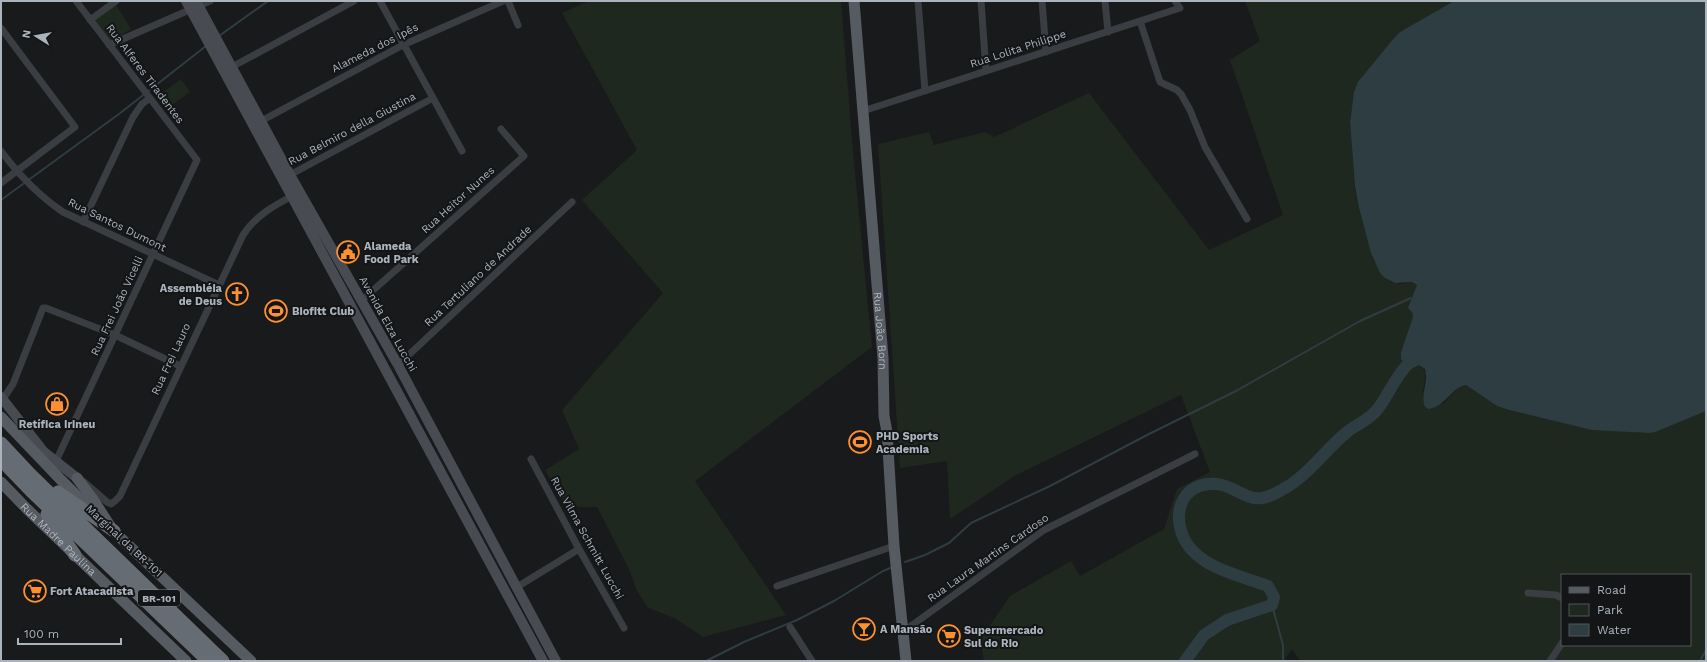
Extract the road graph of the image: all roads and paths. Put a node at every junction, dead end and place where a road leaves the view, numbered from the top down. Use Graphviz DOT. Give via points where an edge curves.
graph roads {
  1 [pos="76,1"];
  2 [pos="116,1"];
  3 [pos="210,1"];
  4 [pos="354,1"];
  5 [pos="380,1"];
  6 [pos="503,1"];
  7 [pos="508,1"];
  8 [pos="854,1"];
  9 [pos="918,1"];
  10 [pos="981,1"];
  11 [pos="1042,1"];
  12 [pos="1105,1"];
  13 [pos="1175,1"];
  14 [pos="193,4"];
  15 [pos="90,20"];
  16 [pos="1140,22"];
  17 [pos="518,25"];
  18 [pos="1,28"];
  19 [pos="1108,32"];
  20 [pos="109,45"];
  21 [pos="404,45"];
  22 [pos="1046,52"];
  23 [pos="228,69"];
  24 [pos="986,71"];
  25 [pos="926,91"];
  26 [pos="149,96"];
  27 [pos="433,98"];
  28 [pos="863,111"];
  29 [pos="261,121"];
  30 [pos="500,128"];
  31 [pos="1,151"];
  32 [pos="462,151"];
  33 [pos="197,160"];
  34 [pos="17,173"];
  35 [pos="286,177"];
  36 [pos="1,183"];
  37 [pos="296,194"];
  38 [pos="572,202"];
  39 [pos="1247,219"];
  40 [pos="83,222"];
  41 [pos="153,254"];
  42 [pos="219,285"];
  43 [pos="361,301"];
  44 [pos="115,336"];
  45 [pos="180,366"];
  46 [pos="398,366"];
  47 [pos="2,398"];
  48 [pos="1,417"];
  49 [pos="1,443"];
  50 [pos="442,448"];
  51 [pos="1195,454"];
  52 [pos="431,455"];
  53 [pos="531,459"];
  54 [pos="1,460"];
  55 [pos="56,461"];
  56 [pos="31,475"];
  57 [pos="77,478"];
  58 [pos="1,482"];
  59 [pos="31,491"];
  60 [pos="114,531"];
  61 [pos="894,546"];
  62 [pos="579,549"];
  63 [pos="75,555"];
  64 [pos="777,586"];
  65 [pos="517,587"];
  66 [pos="1528,593"];
  67 [pos="1561,598"];
  68 [pos="790,627"];
  69 [pos="624,628"];
  70 [pos="904,631"];
  71 [pos="1561,644"];
  72 [pos="186,661"];
  73 [pos="208,661"];
  74 [pos="223,661"];
  75 [pos="251,661"];
  76 [pos="543,661"];
  77 [pos="556,661"];
  78 [pos="812,661"];
  79 [pos="906,661"];
  80 [pos="1550,661"];
  1 -- 15 [label="street, Rua Alferes Tiradentes"];
  2 -- 15 [label="street"];
  3 -- 14 [label="street"];
  4 -- 23 [label="street"];
  5 -- 21 [label="street"];
  6 -- 21 [label="street, Alameda dos Ipês"];
  7 -- 17 [label="street"];
  8 -- 28 [label="main road, Rua João Born"];
  9 -- 25 [label="street"];
  10 -- 24 [label="street"];
  11 -- 22 [label="street"];
  12 -- 19 [label="street"];
  13 -- 16 [label="street, Rua Lolita Philippe" via="1180,8"];
  14 -- 20 [label="street"];
  14 -- 23 [label="main road, Avenida Elza Lucchi"];
  15 -- 20 [label="street, Rua Alferes Tiradentes"];
  16 -- 19 [label="street, Rua Lolita Philippe"];
  16 -- 39 [label="street" via="1160,82 1181,94 1202,141"];
  18 -- 34 [label="street" via="75,127"];
  19 -- 22 [label="street, Rua Lolita Philippe"];
  20 -- 26 [label="street, Rua Alferes Tiradentes"];
  21 -- 27 [label="street"];
  21 -- 29 [label="street, Alameda dos Ipês"];
  22 -- 24 [label="street, Rua Lolita Philippe"];
  23 -- 29 [label="main road, Avenida Elza Lucchi"];
  23 -- 35 [label="main road, Avenida Elza Lucchi"];
  24 -- 25 [label="street, Rua Lolita Philippe"];
  25 -- 28 [label="street, Rua Lolita Philippe"];
  26 -- 33 [label="street, Rua Alferes Tiradentes"];
  26 -- 40 [label="street" via="133,117"];
  27 -- 32 [label="street"];
  27 -- 35 [label="street, Rua Belmiro della Giustina"];
  28 -- 61 [label="main road, Rua João Born" via="883,358 884,416"];
  29 -- 35 [label="main road, Avenida Elza Lucchi"];
  30 -- 43 [label="street, Rua Heitor Nunes" via="524,156"];
  31 -- 34 [label="street, Rua Santos Dumont"];
  33 -- 41 [label="street, Rua Frei João Vicelli"];
  34 -- 36 [label="street"];
  34 -- 40 [label="street, Rua Santos Dumont" via="53,205"];
  35 -- 37 [label="main road, Avenida Elza Lucchi"];
  37 -- 42 [label="street, Rua Frei Lauro" via="262,213 248,227"];
  37 -- 43 [label="main road, Avenida Elza Lucchi"];
  37 -- 52 [label="main road, Avenida Elza Lucchi"];
  38 -- 46 [label="street, Rua Tertuliano de Andrade"];
  40 -- 41 [label="street, Rua Santos Dumont"];
  41 -- 42 [label="street, Rua Santos Dumont"];
  41 -- 44 [label="street, Rua Frei João Vicelli"];
  42 -- 45 [label="street, Rua Frei Lauro"];
  43 -- 46 [label="main road, Avenida Elza Lucchi"];
  44 -- 45 [label="street"];
  44 -- 47 [label="street" via="43,308 13,384"];
  44 -- 55 [label="street, Rua Frei João Vicelli"];
  45 -- 57 [label="street, Rua Frei Lauro" via="120,496 111,504"];
  46 -- 50 [label="main road, Avenida Elza Lucchi"];
  47 -- 55 [label="main road" via="44,452"];
  48 -- 60 [label="main road, Marginal da BR-101"];
  49 -- 56 [label="highway, BR-101"];
  50 -- 52 [label="main road"];
  50 -- 65 [label="main road, Avenida Elza Lucchi"];
  51 -- 70 [label="street, Rua Laura Martins Cardoso" via="1044,530"];
  52 -- 76 [label="main road, Avenida Elza Lucchi"];
  53 -- 62 [label="street, Rua Vilma Schmitt Lucchi"];
  54 -- 59 [label="highway, BR-101"];
  55 -- 57 [label="main road"];
  56 -- 60 [label="highway"];
  56 -- 74 [label="highway, BR-101"];
  57 -- 60 [label="main road"];
  58 -- 63 [label="main road, Rua Madre Paulina"];
  59 -- 63 [label="highway"];
  59 -- 73 [label="highway, BR-101"];
  60 -- 75 [label="main road, Marginal da BR-101"];
  61 -- 64 [label="street"];
  61 -- 70 [label="main road, Rua João Born"];
  62 -- 65 [label="street"];
  62 -- 69 [label="street, Rua Vilma Schmitt Lucchi"];
  63 -- 72 [label="main road, Rua Madre Paulina"];
  65 -- 77 [label="main road, Avenida Elza Lucchi"];
  66 -- 67 [label="street"];
  68 -- 78 [label="street"];
  70 -- 79 [label="main road, Rua João Born"];
  71 -- 80 [label="street"];
}
